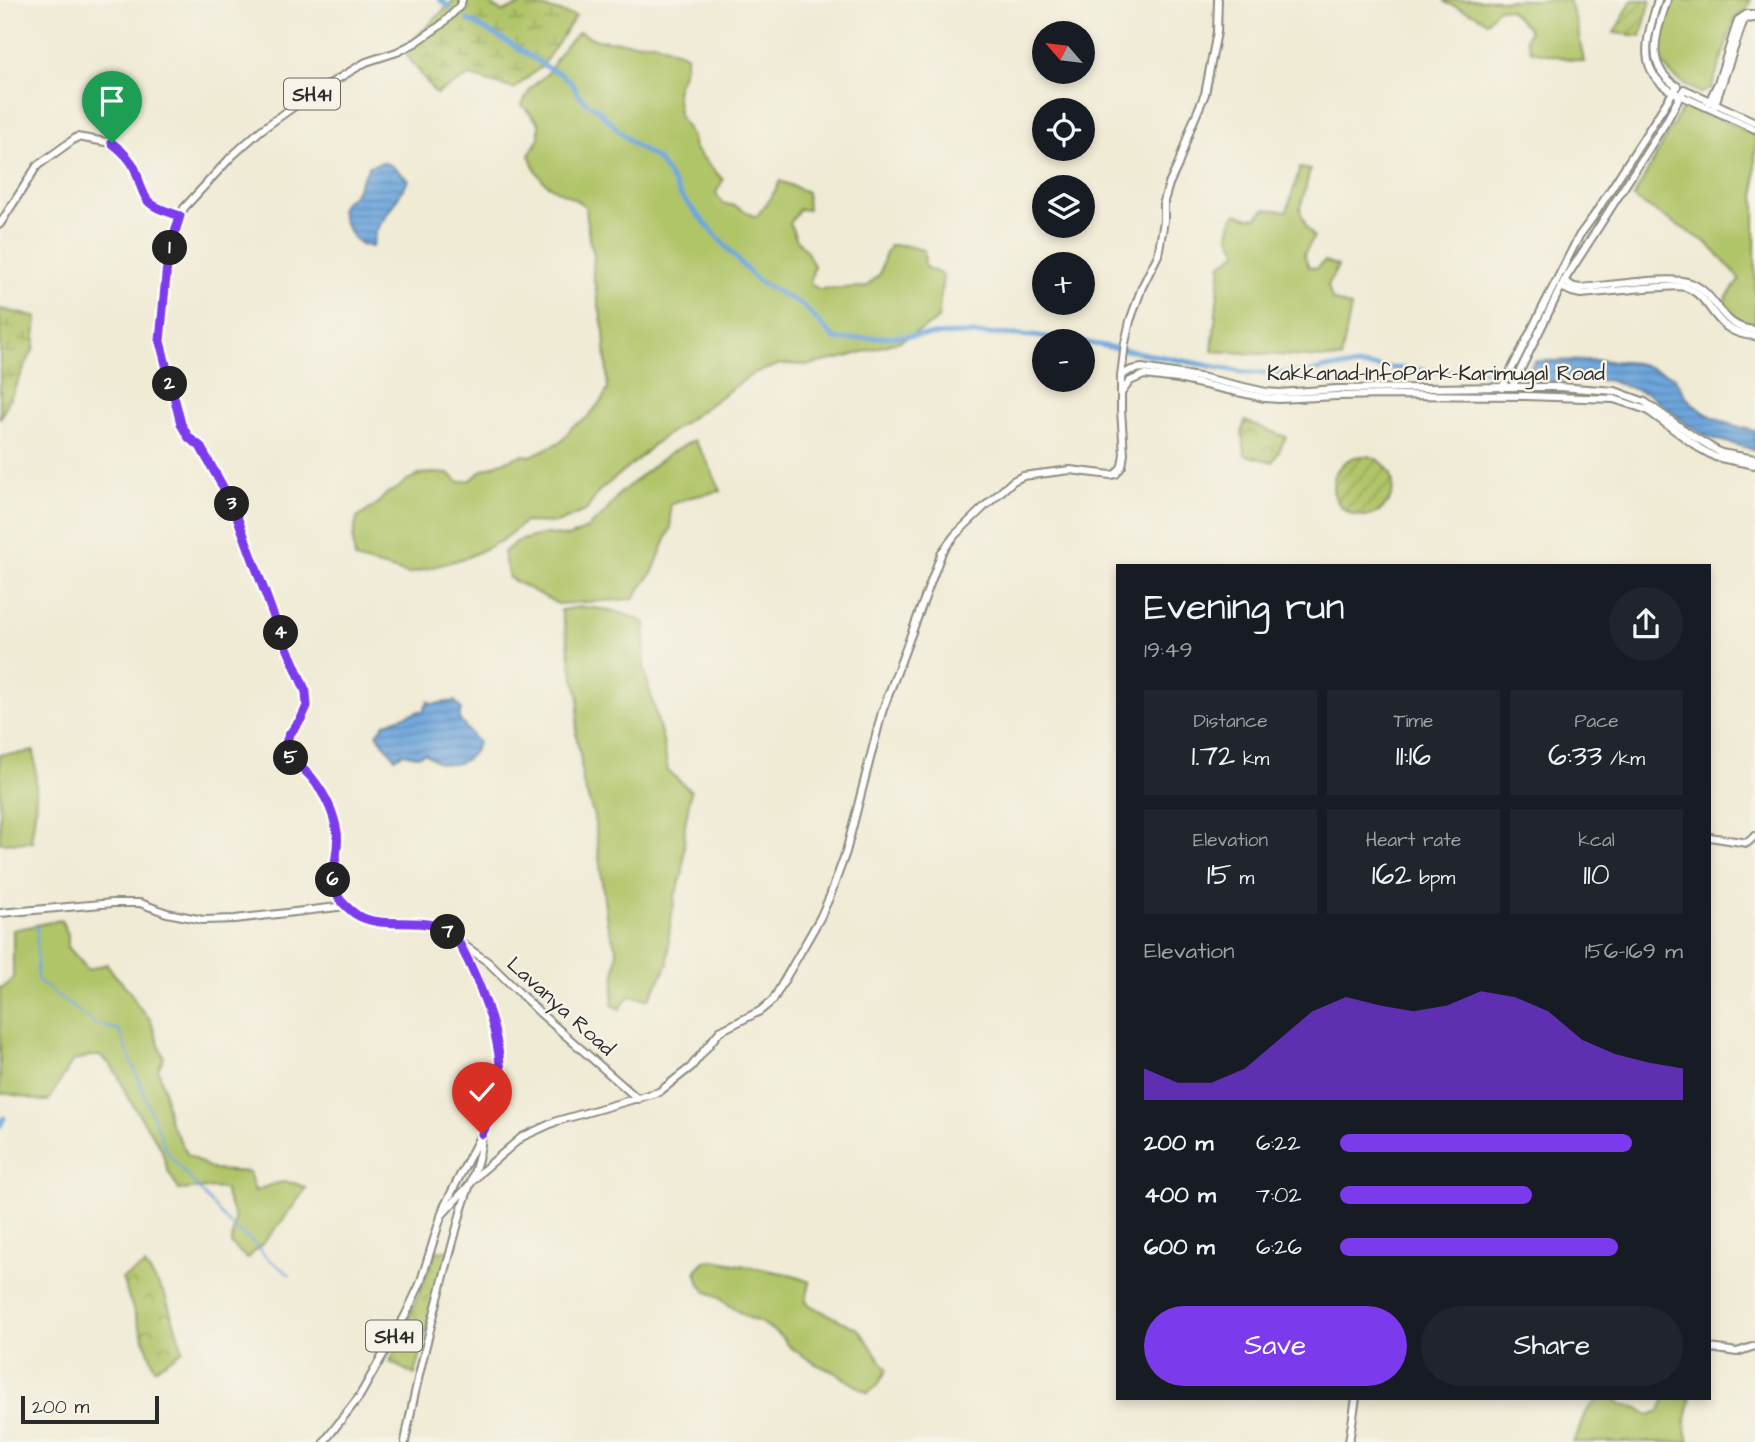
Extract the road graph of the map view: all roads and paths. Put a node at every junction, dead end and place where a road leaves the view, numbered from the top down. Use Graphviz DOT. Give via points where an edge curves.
graph roads {
  1 [pos="462,0"];
  2 [pos="1218,0"];
  3 [pos="1658,0"];
  4 [pos="1667,0"];
  5 [pos="1755,16"];
  6 [pos="1679,91"];
  7 [pos="1711,106"];
  8 [pos="1755,122"];
  9 [pos="1755,129"];
  10 [pos="180,216"];
  11 [pos="0,224"];
  12 [pos="1562,284"];
  13 [pos="1755,330"];
  14 [pos="1536,332"];
  15 [pos="1755,336"];
  16 [pos="1122,358"];
  17 [pos="1142,368"];
  18 [pos="1121,376"];
  19 [pos="1513,384"];
  20 [pos="1227,386"];
  21 [pos="1502,388"];
  22 [pos="1121,394"];
  23 [pos="1755,458"];
  24 [pos="1755,465"];
  25 [pos="1755,836"];
  26 [pos="1711,837"];
  27 [pos="346,906"];
  28 [pos="0,913"];
  29 [pos="458,941"];
  30 [pos="638,1099"];
  31 [pos="482,1134"];
  32 [pos="471,1182"];
  33 [pos="440,1217"];
  34 [pos="1755,1346"];
  35 [pos="1711,1348"];
  36 [pos="1356,1400"];
  37 [pos="324,1442"];
  38 [pos="405,1442"];
  39 [pos="1349,1442"];
  1 -- 10 [label="main road, SH41" via="441,25 415,43 366,62 261,130"];
  2 -- 16 [label="main road" via="1205,94 1168,184 1158,256 1142,287"];
  3 -- 6 [label="main road" via="1647,57 1664,87"];
  4 -- 6 [label="main road" via="1655,55"];
  5 -- 7 [label="main road" via="1747,14 1738,20"];
  6 -- 7 [label="main road"];
  6 -- 12 [label="main road" via="1666,122"];
  6 -- 14 [label="main road" via="1579,236"];
  7 -- 8 [label="main road"];
  7 -- 9 [label="main road"];
  10 -- 11 [label="main road" via="148,200 134,166 112,143 77,137 37,166"];
  10 -- 27 [label="main road, SH41" via="168,254 160,341 165,366 181,424 200,446 232,503 306,692 307,706 289,735 286,751 321,791 333,815 338,844 333,880"];
  12 -- 13 [label="main road" via="1581,288 1681,280 1701,289 1733,324"];
  12 -- 14 [label="main road"];
  12 -- 15 [label="main road" via="1581,294 1686,287 1702,298 1724,325"];
  14 -- 19 [label="main road"];
  14 -- 21 [label="main road"];
  16 -- 17 [label="main road"];
  16 -- 18 [label="main road"];
  17 -- 18 [label="main road, Kakkanad-InfoPark-Karimugal Road"];
  17 -- 20 [label="main road, Kakkanad-InfoPark-Karimugal Road"];
  18 -- 22 [label="main road"];
  19 -- 21 [label="main road, Kakkanad-InfoPark-Karimugal Road"];
  19 -- 23 [label="main road, Kakkanad-InfoPark-Karimugal Road" via="1624,393 1654,407 1713,449"];
  20 -- 21 [label="main road, Kakkanad-InfoPark-Karimugal Road" via="1279,393"];
  20 -- 22 [label="main road, Kakkanad-InfoPark-Karimugal Road" via="1144,375 1130,381"];
  20 -- 24 [label="main road, Kakkanad-InfoPark-Karimugal Road" via="1279,400 1337,396 1614,399 1647,410 1715,457"];
  22 -- 30 [label="main road" via="1124,461 1119,471 1111,475 1064,470 1023,476 995,496 942,552 882,712 846,852 820,918 773,1000 720,1031 691,1067 659,1092"];
  25 -- 26 [label="main road" via="1747,844"];
  27 -- 28 [label="main road" via="203,920 140,903 113,902"];
  27 -- 29 [label="main road, Lavanya Road" via="371,920 438,926"];
  29 -- 30 [label="main road, Lavanya Road" via="488,962"];
  29 -- 31 [label="main road, SH41" via="490,1013 502,1078"];
  30 -- 32 [label="main road" via="539,1128 509,1146"];
  31 -- 32 [label="main road"];
  31 -- 33 [label="main road, SH41"];
  32 -- 33 [label="main road"];
  32 -- 38 [label="main road"];
  33 -- 37 [label="main road, SH41" via="405,1317 359,1397"];
  34 -- 35 [label="main road" via="1737,1352"];
  36 -- 39 [label="main road"];
}
